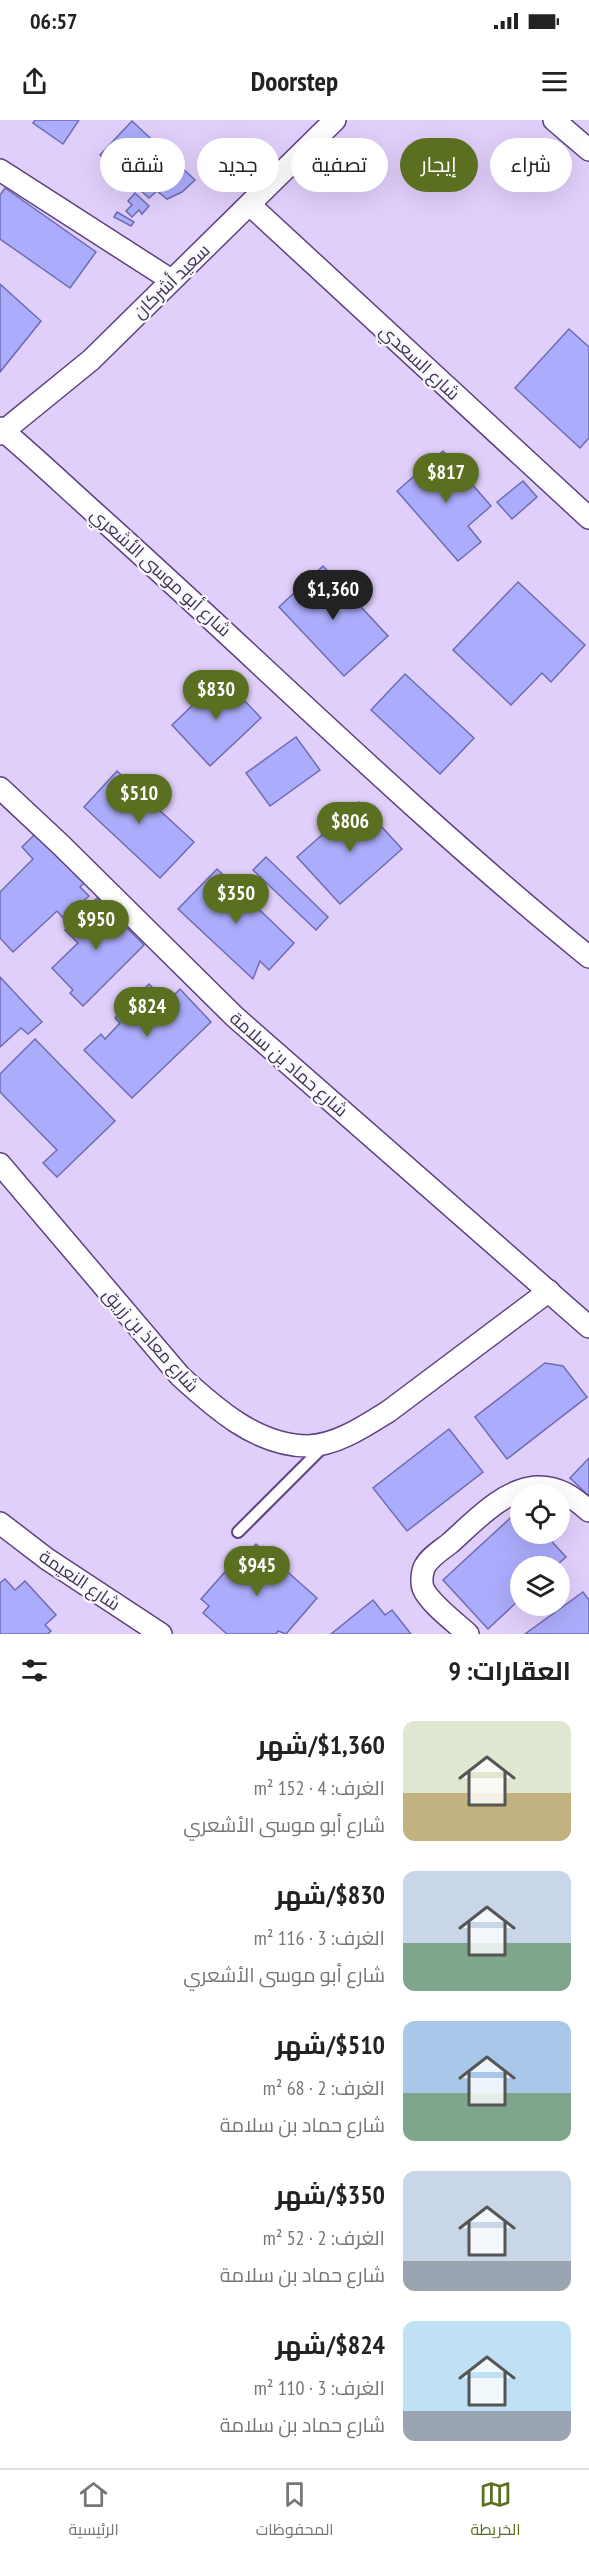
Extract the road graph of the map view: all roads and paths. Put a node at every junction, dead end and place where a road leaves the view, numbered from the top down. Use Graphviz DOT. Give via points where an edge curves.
graph roads {
  1 [pos="335,120"];
  2 [pos="554,120"];
  3 [pos="589,150"];
  4 [pos="0,170"];
  5 [pos="250,205"];
  6 [pos="171,280"];
  7 [pos="2,431"];
  8 [pos="589,519"];
  9 [pos="0,788"];
  10 [pos="589,957"];
  11 [pos="0,1164"];
  12 [pos="549,1291"];
  13 [pos="589,1327"];
  14 [pos="329,1442"];
  15 [pos="589,1511"];
  16 [pos="2,1530"];
  17 [pos="238,1532"];
  18 [pos="161,1634"];
  19 [pos="468,1634"];
  1 -- 5 [label="street, سعيد أشركان"];
  2 -- 3 [label="street"];
  4 -- 6 [label="street"];
  5 -- 6 [label="street, سعيد أشركان"];
  5 -- 8 [label="street, شارع السعدي"];
  6 -- 7 [label="street, سعيد أشركان" via="91,360"];
  7 -- 10 [label="street, شارع أبو موسى الأشعري" via="234,639 433,825"];
  9 -- 12 [label="street, شارع حماد بن سلامة" via="235,1017"];
  11 -- 14 [label="street, شارع معاذ بن زريق" via="180,1376 210,1403 254,1432 279,1442 309,1446"];
  12 -- 13 [label="street, شارع حماد بن سلامة"];
  12 -- 14 [label="street, شارع معاذ بن زريق" via="389,1412"];
  14 -- 17 [label="lane"];
  15 -- 19 [label="street" via="569,1494 550,1488 519,1491 493,1506 424,1566 422,1588"];
  16 -- 18 [label="street, شارع النعيمة"];
}
